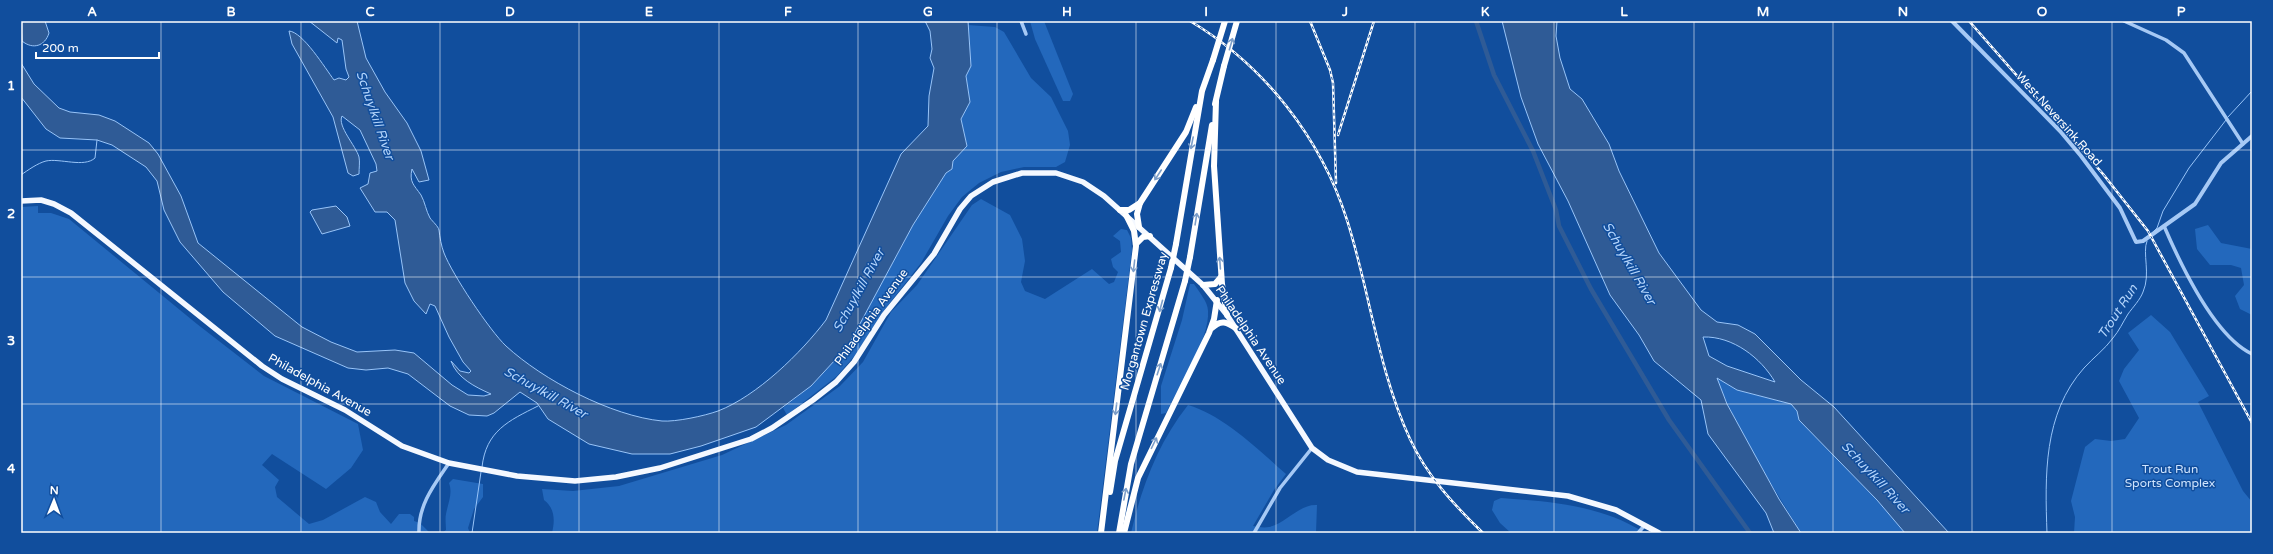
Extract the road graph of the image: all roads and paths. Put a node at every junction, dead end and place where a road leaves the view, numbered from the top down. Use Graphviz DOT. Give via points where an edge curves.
graph roads {
  1 [pos="1021,21"];
  2 [pos="1224,21"];
  3 [pos="1237,21"];
  4 [pos="1952,21"];
  5 [pos="2124,21"];
  6 [pos="1026,34"];
  7 [pos="1202,91"];
  8 [pos="1216,101"];
  9 [pos="2252,136"];
  10 [pos="2243,144"];
  11 [pos="21,201"];
  12 [pos="1140,203"];
  13 [pos="1120,210"];
  14 [pos="1126,215"];
  15 [pos="2164,226"];
  16 [pos="1139,227"];
  17 [pos="1150,236"];
  18 [pos="1136,244"];
  19 [pos="1221,277"];
  20 [pos="1203,285"];
  21 [pos="1217,300"];
  22 [pos="1227,315"];
  23 [pos="1210,329"];
  24 [pos="1237,329"];
  25 [pos="2252,354"];
  26 [pos="1312,448"];
  27 [pos="449,463"];
  28 [pos="1644,529"];
  29 [pos="419,533"];
  30 [pos="1101,533"];
  31 [pos="1105,533"];
  32 [pos="1119,533"];
  33 [pos="1124,533"];
  34 [pos="1254,533"];
  35 [pos="1638,533"];
  36 [pos="1659,533"];
  1 -- 6 [label="street"];
  2 -- 7 [label="highway, Morgantown Expressway, bridge"];
  8 -- 3 [label="highway, one-way, bridge"];
  4 -- 15 [label="street, West Neversink Road" via="2060,131 2081,156 2120,208 2136,242 2143,241"];
  5 -- 10 [label="street" via="2166,40 2184,54"];
  7 -- 12 [label="highway, one-way" via="1186,132"];
  7 -- 31 [label="highway, Morgantown Expressway, one-way, bridge" via="1171,268 1115,460"];
  19 -- 8 [label="highway, one-way" via="1214,166"];
  32 -- 8 [label="highway, one-way, bridge" via="1131,464 1185,281"];
  9 -- 10 [label="street"];
  10 -- 15 [label="street" via="2221,163 2195,204"];
  11 -- 27 [label="main road, Philadelphia Avenue" via="41,200 66,210 101,235 268,370 345,410 402,446"];
  12 -- 13 [label="highway" via="1129,210"];
  12 -- 16 [label="highway" via="1137,214"];
  13 -- 14 [label="main road, Philadelphia Avenue"];
  13 -- 27 [label="main road, Philadelphia Avenue" via="1096,190 1069,176 1032,172 993,182 976,192 965,202 934,254 884,315 860,354 845,372 813,400 772,428 751,438 700,457 616,478 575,481 494,472"];
  14 -- 16 [label="main road, Philadelphia Avenue"];
  14 -- 18 [label="highway" via="1134,231"];
  15 -- 25 [label="street" via="2183,267 2209,310 2234,342"];
  16 -- 17 [label="main road, Philadelphia Avenue"];
  17 -- 18 [label="highway" via="1143,237"];
  17 -- 20 [label="main road, Philadelphia Avenue"];
  18 -- 30 [label="highway, one-way"];
  19 -- 20 [label="highway" via="1215,284"];
  19 -- 22 [label="highway"];
  20 -- 21 [label="main road, Philadelphia Avenue"];
  21 -- 22 [label="main road, Philadelphia Avenue"];
  21 -- 23 [label="highway"];
  22 -- 24 [label="main road, Philadelphia Avenue"];
  23 -- 24 [label="highway" via="1222,322 1229,323"];
  33 -- 23 [label="highway, one-way" via="1138,478"];
  24 -- 26 [label="main road, Philadelphia Avenue"];
  26 -- 28 [label="main road, Philadelphia Avenue" via="1328,460 1356,472 1568,496 1616,510"];
  26 -- 34 [label="street" via="1280,488"];
  27 -- 29 [label="street" via="424,502"];
  28 -- 35 [label="street"];
  28 -- 36 [label="main road, Philadelphia Avenue"];
}
